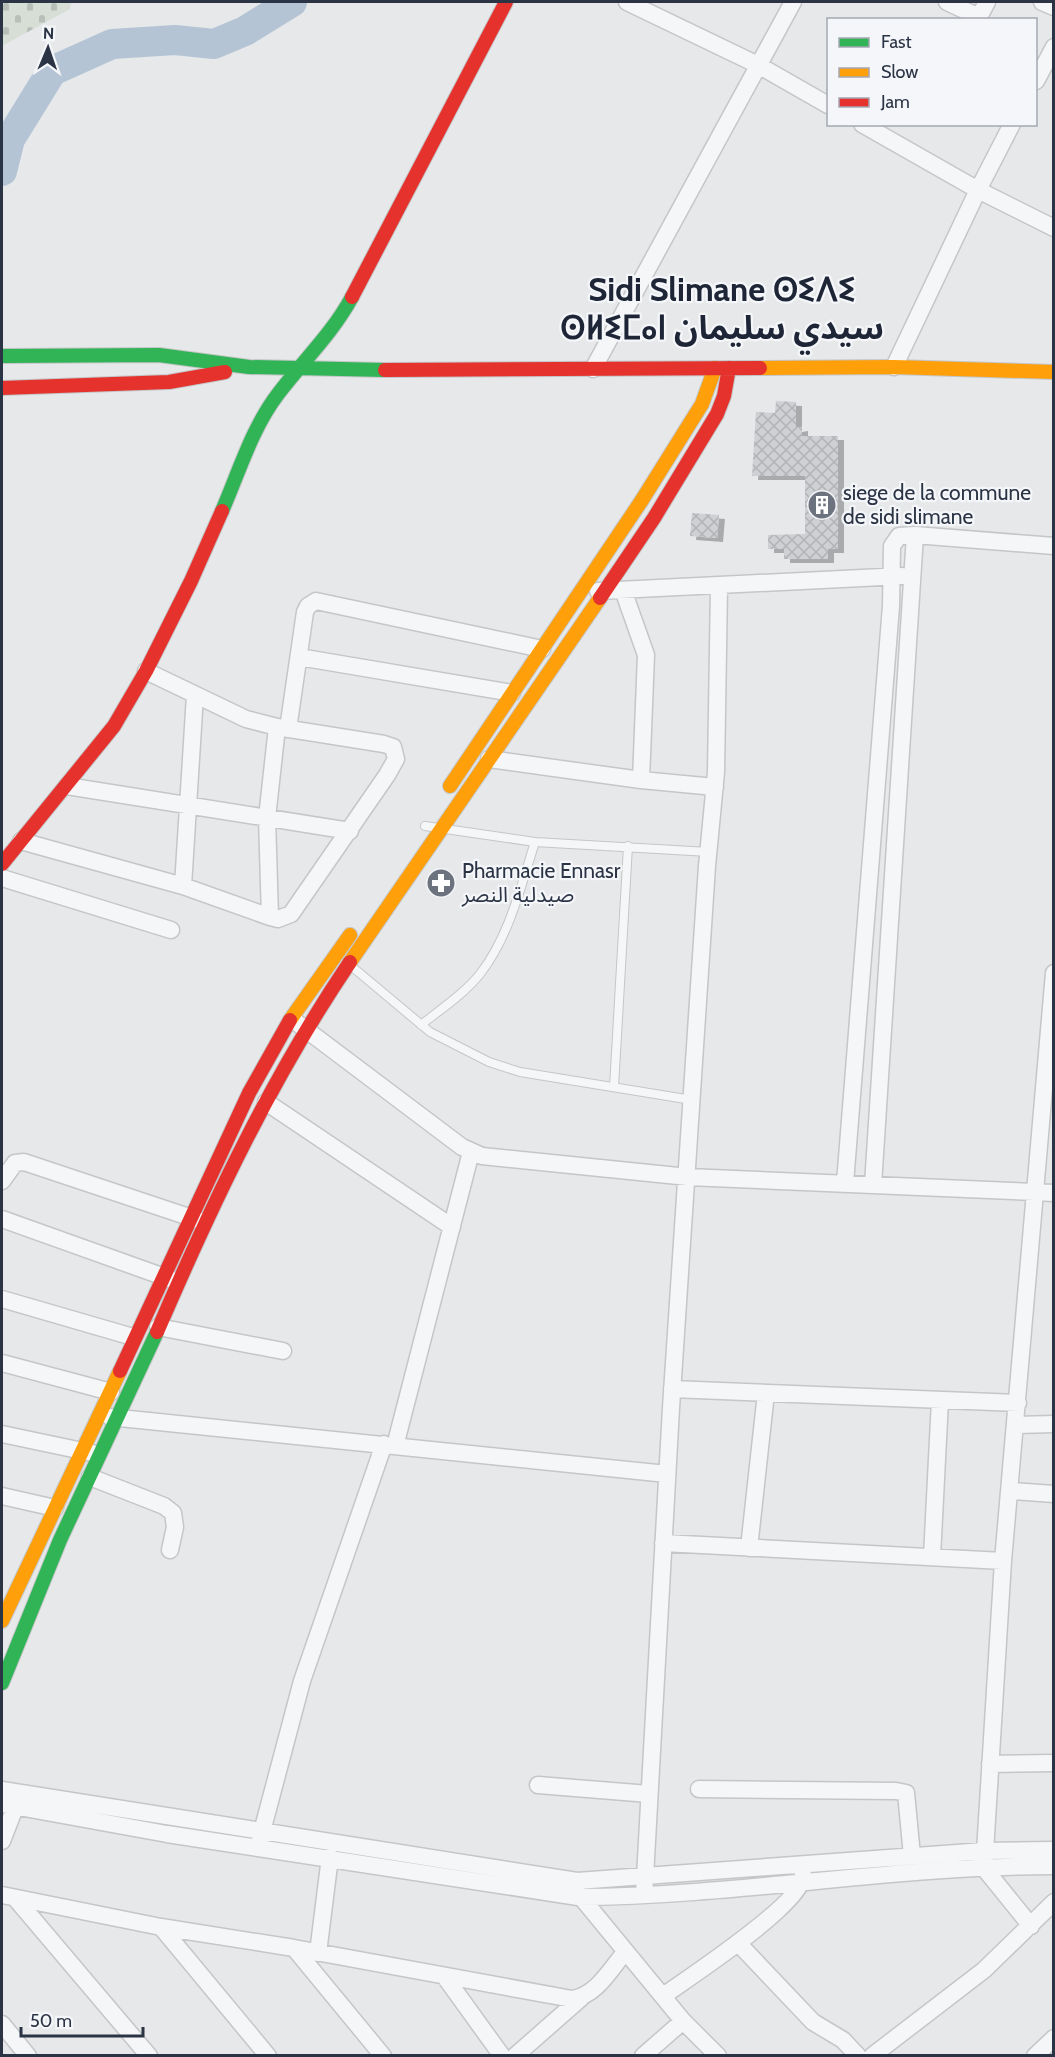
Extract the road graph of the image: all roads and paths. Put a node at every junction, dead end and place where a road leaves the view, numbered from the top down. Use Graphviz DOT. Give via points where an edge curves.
graph roads {
  1 [pos="506,2"];
  2 [pos="627,2"];
  3 [pos="793,2"];
  4 [pos="947,2"];
  5 [pos="987,2"];
  6 [pos="1042,2"];
  7 [pos="1053,7"];
  8 [pos="978,18"];
  9 [pos="1053,47"];
  10 [pos="758,65"];
  11 [pos="1037,77"];
  12 [pos="827,104"];
  13 [pos="866,126"];
  14 [pos="1011,126"];
  15 [pos="978,190"];
  16 [pos="1053,228"];
  17 [pos="2,356"];
  18 [pos="249,367"];
  19 [pos="894,367"];
  20 [pos="715,368"];
  21 [pos="729,368"];
  22 [pos="298,369"];
  23 [pos="593,369"];
  24 [pos="1053,372"];
  25 [pos="2,388"];
  26 [pos="915,535"];
  27 [pos="1053,546"];
  28 [pos="891,576"];
  29 [pos="912,576"];
  30 [pos="719,587"];
  31 [pos="623,590"];
  32 [pos="582,591"];
  33 [pos="605,591"];
  34 [pos="542,649"];
  35 [pos="299,657"];
  36 [pos="886,668"];
  37 [pos="905,670"];
  38 [pos="146,671"];
  39 [pos="512,693"];
  40 [pos="195,695"];
  41 [pos="283,728"];
  42 [pos="489,759"];
  43 [pos="641,780"];
  44 [pos="67,786"];
  45 [pos="715,787"];
  46 [pos="188,806"];
  47 [pos="267,818"];
  48 [pos="428,830"];
  49 [pos="350,831"];
  50 [pos="21,841"];
  51 [pos="535,842"];
  52 [pos="628,846"];
  53 [pos="409,851"];
  54 [pos="709,852"];
  55 [pos="871,856"];
  56 [pos="893,858"];
  57 [pos="2,864"];
  58 [pos="2,878"];
  59 [pos="386,884"];
  60 [pos="183,886"];
  61 [pos="270,917"];
  62 [pos="361,919"];
  63 [pos="171,930"];
  64 [pos="350,964"];
  65 [pos="1053,973"];
  66 [pos="291,1018"];
  67 [pos="421,1025"];
  68 [pos="305,1029"];
  69 [pos="614,1087"];
  70 [pos="693,1100"];
  71 [pos="266,1102"];
  72 [pos="1047,1124"];
  73 [pos="231,1131"];
  74 [pos="247,1140"];
  75 [pos="471,1152"];
  76 [pos="688,1177"];
  77 [pos="2,1181"];
  78 [pos="845,1183"];
  79 [pos="873,1185"];
  80 [pos="1035,1192"];
  81 [pos="1053,1193"];
  82 [pos="190,1217"];
  83 [pos="2,1219"];
  84 [pos="206,1224"];
  85 [pos="452,1227"];
  86 [pos="163,1276"];
  87 [pos="179,1282"];
  88 [pos="2,1299"];
  89 [pos="158,1327"];
  90 [pos="133,1337"];
  91 [pos="283,1351"];
  92 [pos="2,1363"];
  93 [pos="672,1389"];
  94 [pos="111,1392"];
  95 [pos="766,1393"];
  96 [pos="940,1400"];
  97 [pos="1018,1402"];
  98 [pos="100,1414"];
  99 [pos="118,1419"];
  100 [pos="1053,1424"];
  101 [pos="1016,1425"];
  102 [pos="2,1434"];
  103 [pos="389,1445"];
  104 [pos="82,1450"];
  105 [pos="99,1455"];
  106 [pos="667,1474"];
  107 [pos="90,1477"];
  108 [pos="1011,1491"];
  109 [pos="1053,1494"];
  110 [pos="2,1496"];
  111 [pos="55,1508"];
  112 [pos="663,1543"];
  113 [pos="748,1548"];
  114 [pos="170,1550"];
  115 [pos="932,1557"];
  116 [pos="1003,1561"];
  117 [pos="2,1621"];
  118 [pos="2,1683"];
  119 [pos="1053,1763"];
  120 [pos="990,1764"];
  121 [pos="538,1785"];
  122 [pos="699,1789"];
  123 [pos="2,1790"];
  124 [pos="649,1794"];
  125 [pos="12,1802"];
  126 [pos="261,1837"];
  127 [pos="2,1841"];
  128 [pos="1053,1850"];
  129 [pos="984,1851"];
  130 [pos="912,1856"];
  131 [pos="330,1857"];
  132 [pos="803,1863"];
  133 [pos="1053,1866"];
  134 [pos="984,1868"];
  135 [pos="644,1878"];
  136 [pos="571,1881"];
  137 [pos="804,1881"];
  138 [pos="644,1895"];
  139 [pos="9,1897"];
  140 [pos="578,1897"];
  141 [pos="1053,1902"];
  142 [pos="1031,1926"];
  143 [pos="161,1927"];
  144 [pos="738,1943"];
  145 [pos="294,1948"];
  146 [pos="318,1953"];
  147 [pos="625,1953"];
  148 [pos="445,1977"];
  149 [pos="663,1996"];
  150 [pos="581,1998"];
  151 [pos="683,2021"];
  152 [pos="2,2024"];
  153 [pos="1053,2038"];
  154 [pos="849,2052"];
  155 [pos="28,2055"];
  156 [pos="149,2055"];
  157 [pos="268,2055"];
  158 [pos="384,2055"];
  159 [pos="502,2055"];
  160 [pos="515,2055"];
  161 [pos="643,2055"];
  162 [pos="718,2055"];
  163 [pos="872,2055"];
  164 [pos="1035,2055"];
  1 -- 22 [label="street" via="359,284 333,327"];
  2 -- 10 [label="street"];
  3 -- 10 [label="street"];
  4 -- 8 [label="street"];
  5 -- 8 [label="street"];
  6 -- 7 [label="street"];
  9 -- 11 [label="street"];
  10 -- 12 [label="street"];
  10 -- 23 [label="street"];
  13 -- 15 [label="street"];
  14 -- 15 [label="street"];
  15 -- 16 [label="street"];
  15 -- 19 [label="street"];
  17 -- 18 [label="street" via="159,355"];
  18 -- 22 [label="street"];
  18 -- 25 [label="street" via="169,382"];
  19 -- 21 [label="street"];
  19 -- 24 [label="street"];
  20 -- 21 [label="street"];
  20 -- 23 [label="street"];
  20 -- 32 [label="street" via="702,404"];
  21 -- 33 [label="street" via="724,396 710,426"];
  22 -- 23 [label="street"];
  22 -- 38 [label="street" via="262,420 191,581"];
  26 -- 27 [label="street"];
  26 -- 28 [label="street" via="895,539"];
  26 -- 29 [label="street"];
  28 -- 29 [label="street"];
  28 -- 30 [label="street"];
  28 -- 36 [label="street"];
  29 -- 37 [label="street"];
  30 -- 31 [label="street"];
  30 -- 45 [label="street"];
  31 -- 33 [label="street"];
  31 -- 43 [label="street" via="646,655"];
  32 -- 33 [label="street"];
  32 -- 34 [label="street"];
  33 -- 42 [label="street"];
  34 -- 35 [label="street" via="321,600 312,602 305,612"];
  34 -- 39 [label="street"];
  35 -- 39 [label="street"];
  35 -- 41 [label="street"];
  36 -- 37 [label="street"];
  36 -- 55 [label="street"];
  37 -- 56 [label="street"];
  38 -- 40 [label="street"];
  38 -- 44 [label="street" via="114,726"];
  39 -- 48 [label="street" via="439,803"];
  40 -- 41 [label="street" via="246,719"];
  40 -- 46 [label="street"];
  41 -- 47 [label="street"];
  41 -- 49 [label="street" via="379,742 396,750 396,759 387,775"];
  42 -- 43 [label="street"];
  42 -- 48 [label="street"];
  43 -- 45 [label="street"];
  44 -- 46 [label="street"];
  44 -- 50 [label="street"];
  45 -- 54 [label="street"];
  46 -- 47 [label="street"];
  46 -- 60 [label="street"];
  47 -- 49 [label="street"];
  47 -- 61 [label="street"];
  48 -- 51 [label="lane"];
  48 -- 64 [label="street"];
  49 -- 61 [label="street" via="291,914 278,919"];
  50 -- 57 [label="street"];
  50 -- 60 [label="street"];
  51 -- 52 [label="lane"];
  51 -- 67 [label="lane" via="517,900 481,973"];
  52 -- 54 [label="lane"];
  52 -- 69 [label="lane"];
  53 -- 59 [label="street"];
  54 -- 70 [label="street"];
  55 -- 56 [label="street"];
  55 -- 78 [label="street"];
  56 -- 79 [label="street"];
  58 -- 63 [label="street"];
  60 -- 61 [label="street"];
  62 -- 66 [label="street"];
  64 -- 67 [label="lane"];
  64 -- 68 [label="street"];
  65 -- 72 [label="street"];
  66 -- 68 [label="street"];
  66 -- 73 [label="street"];
  67 -- 69 [label="lane" via="461,1050 520,1072"];
  68 -- 71 [label="street"];
  68 -- 75 [label="street"];
  69 -- 70 [label="lane"];
  70 -- 76 [label="street"];
  71 -- 74 [label="street"];
  71 -- 85 [label="street"];
  72 -- 80 [label="street"];
  73 -- 74 [label="street"];
  73 -- 82 [label="street"];
  74 -- 84 [label="street"];
  75 -- 76 [label="street" via="499,1160"];
  75 -- 85 [label="street"];
  76 -- 78 [label="street"];
  76 -- 93 [label="street"];
  77 -- 82 [label="street" via="15,1163 24,1162"];
  78 -- 79 [label="street"];
  79 -- 80 [label="street"];
  80 -- 81 [label="street"];
  80 -- 97 [label="street"];
  82 -- 84 [label="street"];
  82 -- 86 [label="street"];
  83 -- 86 [label="street"];
  84 -- 87 [label="street"];
  85 -- 103 [label="street"];
  86 -- 87 [label="street"];
  86 -- 90 [label="street"];
  87 -- 89 [label="street"];
  88 -- 90 [label="street"];
  89 -- 91 [label="street"];
  89 -- 99 [label="street"];
  90 -- 94 [label="street"];
  92 -- 94 [label="street"];
  93 -- 95 [label="street"];
  93 -- 106 [label="street"];
  94 -- 98 [label="street"];
  95 -- 96 [label="street"];
  95 -- 113 [label="street"];
  96 -- 97 [label="street"];
  96 -- 115 [label="street"];
  97 -- 101 [label="street"];
  98 -- 99 [label="street"];
  98 -- 104 [label="street"];
  99 -- 103 [label="street"];
  99 -- 105 [label="street"];
  100 -- 101 [label="street"];
  101 -- 108 [label="street"];
  102 -- 104 [label="street"];
  103 -- 106 [label="street"];
  103 -- 126 [label="street" via="302,1681"];
  104 -- 105 [label="street"];
  104 -- 111 [label="street"];
  105 -- 107 [label="street"];
  106 -- 112 [label="street"];
  107 -- 114 [label="street" via="173,1513 176,1527"];
  107 -- 118 [label="street"];
  108 -- 109 [label="street"];
  108 -- 116 [label="street"];
  110 -- 111 [label="street"];
  111 -- 117 [label="street"];
  112 -- 113 [label="street"];
  112 -- 124 [label="street"];
  113 -- 115 [label="street"];
  115 -- 116 [label="street"];
  116 -- 120 [label="street"];
  119 -- 120 [label="street"];
  120 -- 129 [label="street"];
  121 -- 124 [label="street"];
  122 -- 130 [label="street" via="906,1794"];
  123 -- 125 [label="street"];
  124 -- 135 [label="street"];
  125 -- 126 [label="street"];
  125 -- 127 [label="street"];
  126 -- 131 [label="street"];
  126 -- 136 [label="street"];
  128 -- 129 [label="street"];
  129 -- 130 [label="street"];
  129 -- 134 [label="street"];
  130 -- 132 [label="street"];
  131 -- 140 [label="street"];
  131 -- 146 [label="street"];
  132 -- 135 [label="street"];
  132 -- 137 [label="street"];
  133 -- 134 [label="street"];
  134 -- 137 [label="street"];
  134 -- 142 [label="street"];
  135 -- 136 [label="street"];
  135 -- 138 [label="street"];
  136 -- 140 [label="street"];
  137 -- 138 [label="street"];
  137 -- 144 [label="street" via="793,1896"];
  138 -- 140 [label="street"];
  139 -- 143 [label="street"];
  139 -- 156 [label="street"];
  140 -- 147 [label="street"];
  141 -- 142 [label="street"];
  142 -- 163 [label="street" via="984,1970"];
  143 -- 145 [label="street"];
  143 -- 157 [label="street"];
  144 -- 149 [label="street"];
  144 -- 154 [label="street" via="813,2022"];
  145 -- 146 [label="street"];
  145 -- 158 [label="street"];
  146 -- 148 [label="street"];
  147 -- 149 [label="street"];
  147 -- 150 [label="street" via="596,1987"];
  148 -- 150 [label="street" via="559,1998"];
  148 -- 159 [label="street"];
  149 -- 151 [label="street"];
  150 -- 160 [label="street"];
  151 -- 161 [label="street"];
  151 -- 162 [label="street"];
  152 -- 155 [label="street"];
  153 -- 164 [label="street"];
}
